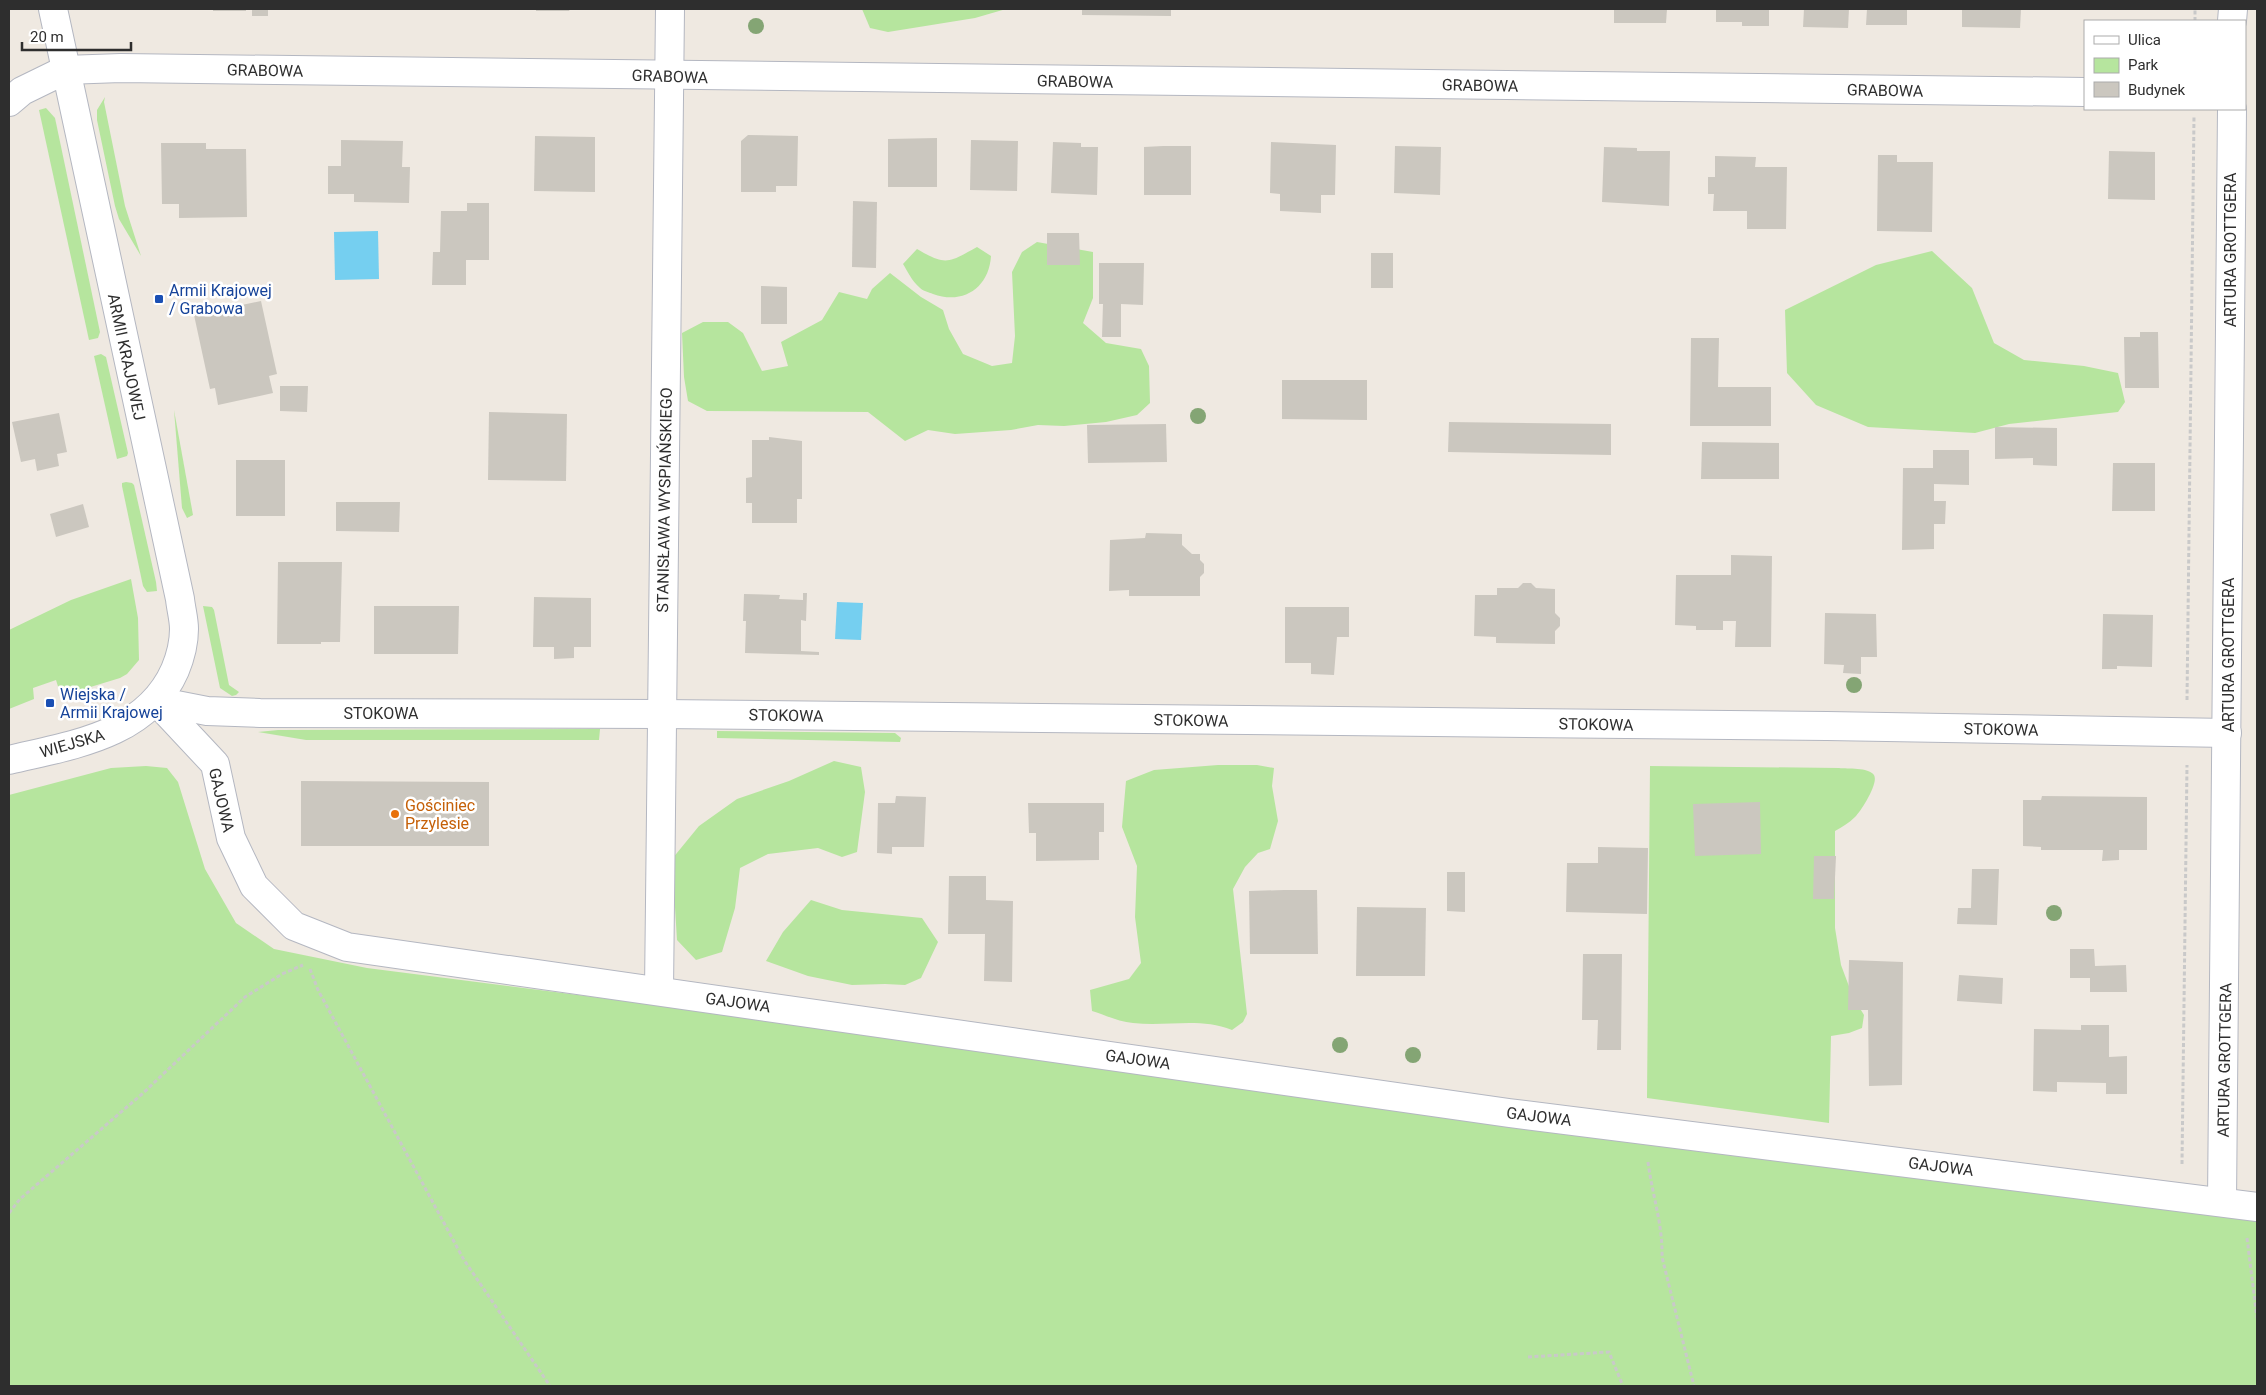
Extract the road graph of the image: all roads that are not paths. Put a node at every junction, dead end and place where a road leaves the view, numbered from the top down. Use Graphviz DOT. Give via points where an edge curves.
graph roads {
  1 [pos="53,9"];
  2 [pos="670,9"];
  3 [pos="66,70"];
  4 [pos="669,76"];
  5 [pos="2084,92"];
  6 [pos="9,102"];
  7 [pos="2232,110"];
  8 [pos="156,701"];
  9 [pos="661,714"];
  10 [pos="2227,733"];
  11 [pos="9,760"];
  12 [pos="659,991"];
  13 [pos="2241,1205"];
  1 -- 3 [label="street, ARMII KRAJOWEJ"];
  2 -- 4 [label="street, STANISŁAWA WYSPIAŃSKIEGO"];
  3 -- 4 [label="street, GRABOWA" via="121,68"];
  3 -- 6 [label="street"];
  3 -- 8 [label="street, ARMII KRAJOWEJ" via="180,599 184,630 182,648 170,680"];
  4 -- 5 [label="street, GRABOWA"];
  4 -- 9 [label="street, STANISŁAWA WYSPIAŃSKIEGO"];
  7 -- 10 [label="street, ARTURA GROTTGERA"];
  8 -- 9 [label="street, STOKOWA" via="207,711 260,713"];
  8 -- 11 [label="street, WIEJSKA" via="142,715 108,734"];
  8 -- 12 [label="street, GAJOWA" via="215,764 231,838 254,886 294,926 347,947"];
  9 -- 10 [label="street, STOKOWA"];
  9 -- 12 [label="street, STANISŁAWA WYSPIAŃSKIEGO"];
  10 -- 13 [label="street, ARTURA GROTTGERA"];
  12 -- 13 [label="street, GAJOWA" via="1509,1113"];
}
